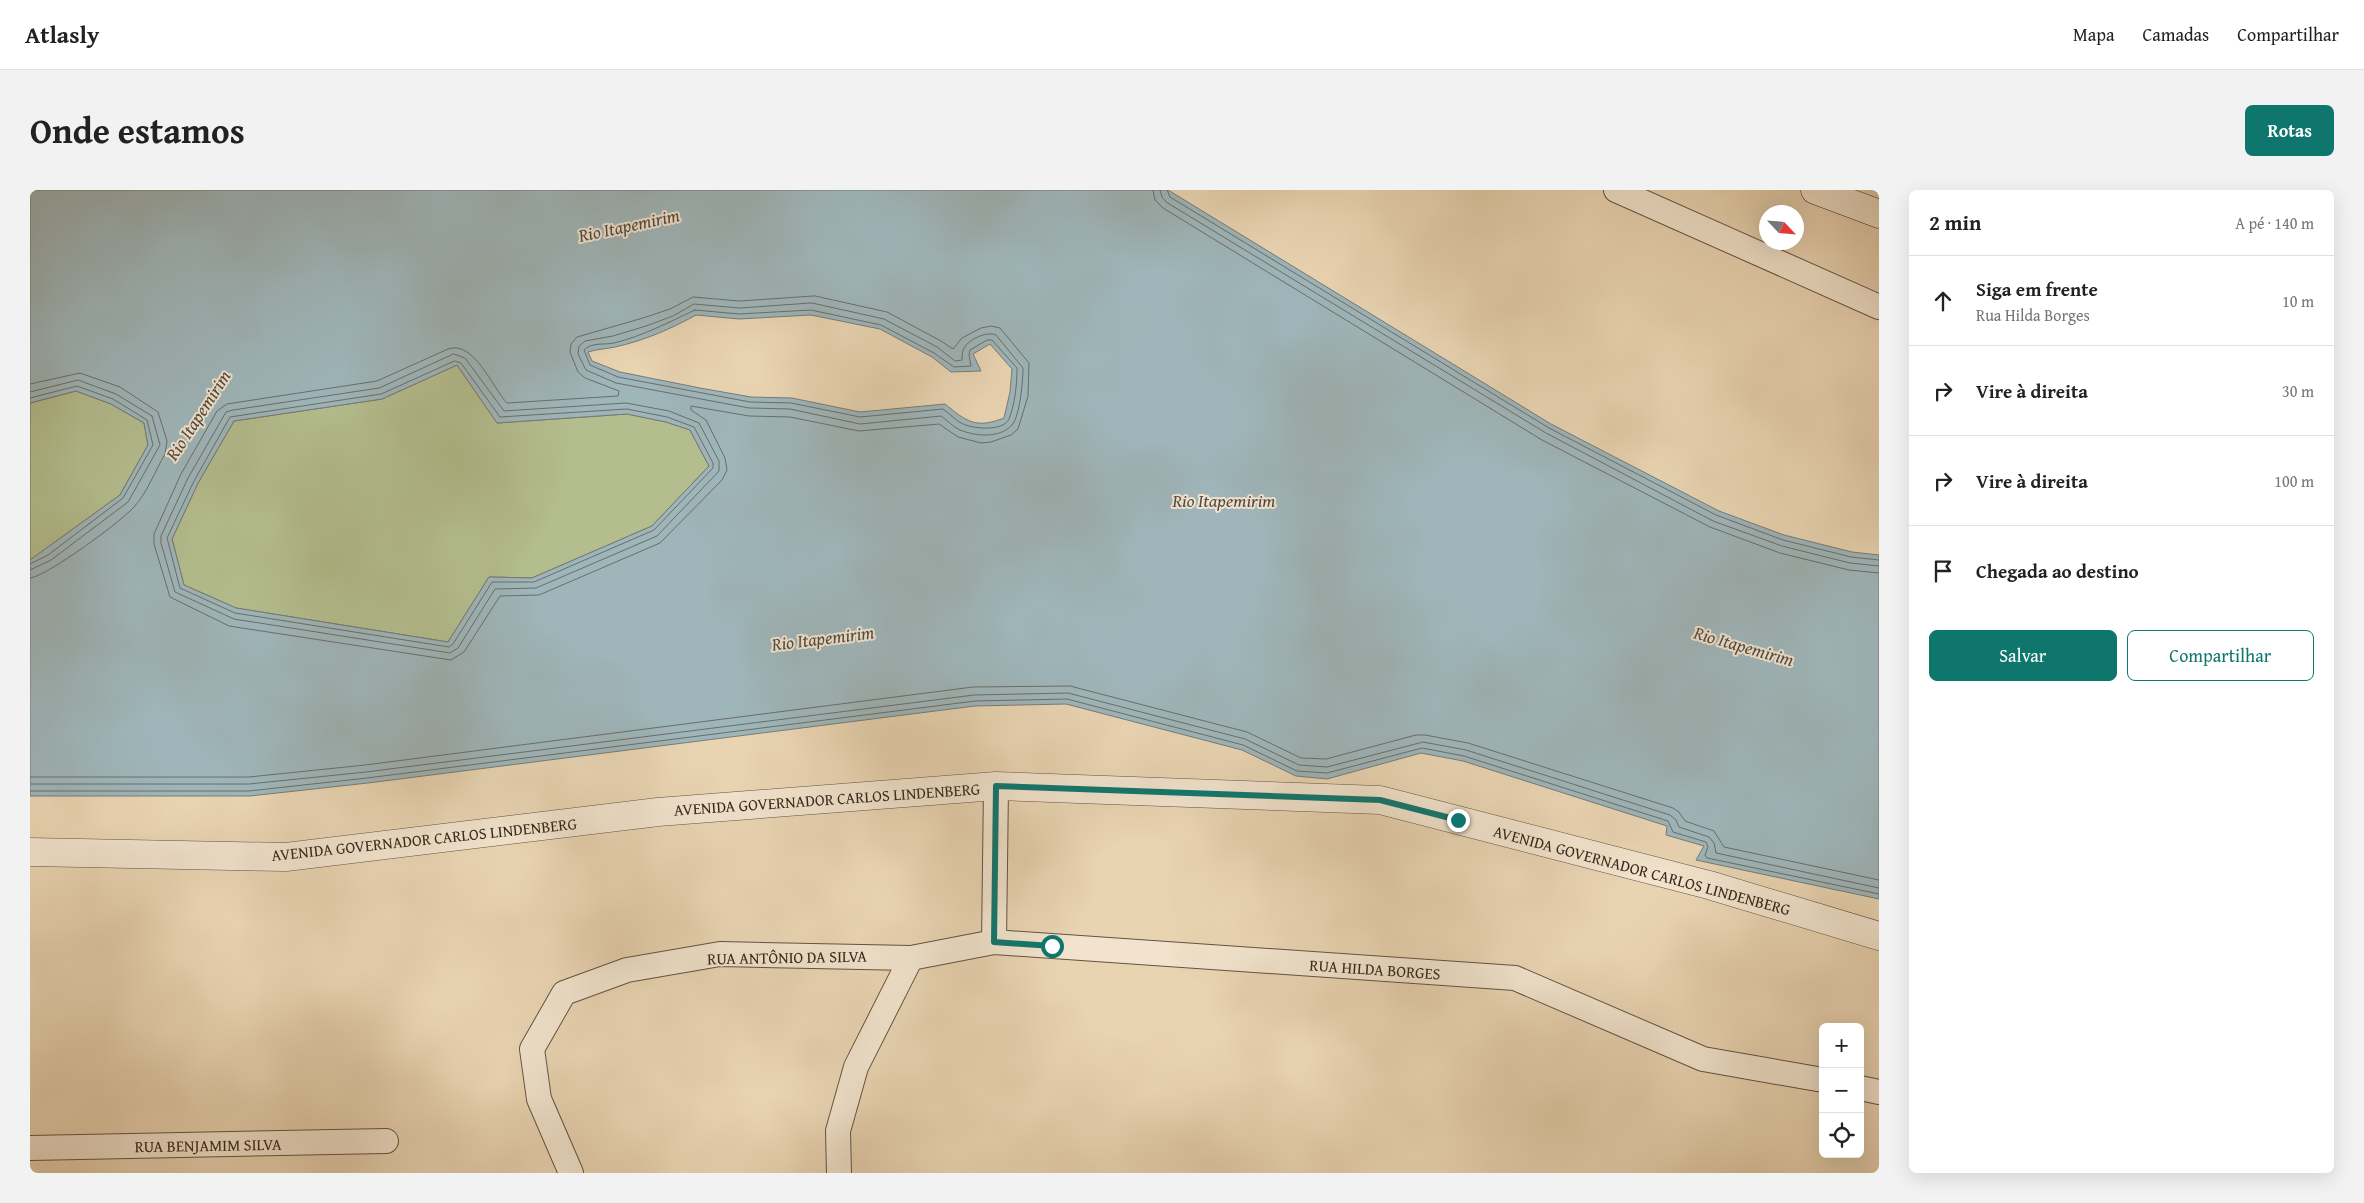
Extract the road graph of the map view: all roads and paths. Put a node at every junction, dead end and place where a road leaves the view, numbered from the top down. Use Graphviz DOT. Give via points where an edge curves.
graph roads {
  1 [pos="1616,190"];
  2 [pos="1816,190"];
  3 [pos="1879,214"];
  4 [pos="1879,307"];
  5 [pos="996,786"];
  6 [pos="30,852"];
  7 [pos="1879,936"];
  8 [pos="994,942"];
  9 [pos="912,958"];
  10 [pos="1819,1079"];
  11 [pos="1864,1089"];
  12 [pos="1879,1092"];
  13 [pos="386,1141"];
  14 [pos="30,1148"];
  15 [pos="571,1173"];
  16 [pos="839,1173"];
  1 -- 4 [label="street"];
  2 -- 3 [label="street"];
  5 -- 6 [label="street, AVENIDA GOVERNADOR CARLOS LINDENBERG" via="658,812 286,857"];
  5 -- 7 [label="street, AVENIDA GOVERNADOR CARLOS LINDENBERG" via="1380,800 1699,883"];
  5 -- 8 [label="street"];
  8 -- 9 [label="street, RUA HILDA BORGES"];
  8 -- 10 [label="street, RUA HILDA BORGES" via="1515,978 1703,1058"];
  9 -- 15 [label="street, RUA ANTÔNIO DA SILVA" via="720,954 627,970 564,994 532,1049 539,1098"];
  9 -- 16 [label="street" via="856,1067 838,1131"];
  11 -- 12 [label="street"];
  13 -- 14 [label="street, RUA BENJAMIM SILVA"];
}
